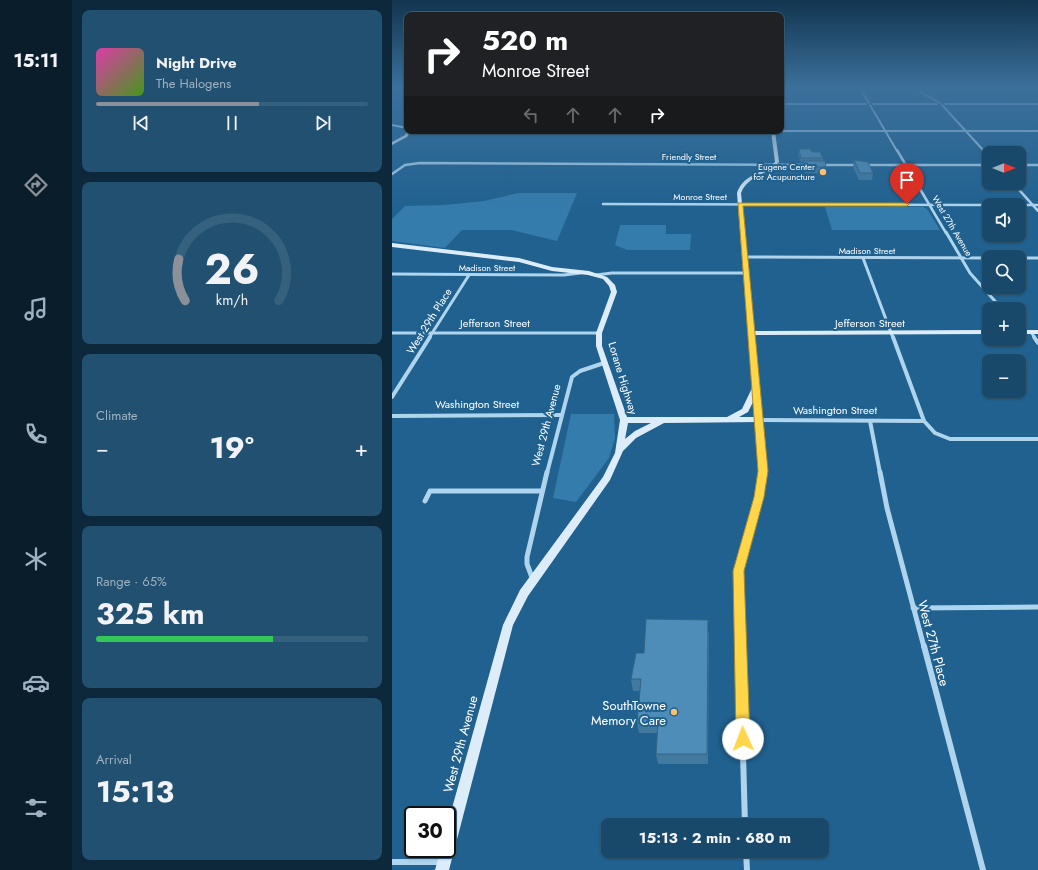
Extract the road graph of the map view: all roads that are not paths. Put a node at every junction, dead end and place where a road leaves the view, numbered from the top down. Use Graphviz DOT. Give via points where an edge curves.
graph roads {
  1 [pos="883,128"];
  2 [pos="962,128"];
  3 [pos="784,131"];
  4 [pos="885,131"];
  5 [pos="965,131"];
  6 [pos="1038,131"];
  7 [pos="408,134"];
  8 [pos="774,134"];
  9 [pos="392,144"];
  10 [pos="982,149"];
  11 [pos="404,161"];
  12 [pos="407,164"];
  13 [pos="775,165"];
  14 [pos="905,165"];
  15 [pos="982,165"];
  16 [pos="1026,165"];
  17 [pos="1038,165"];
  18 [pos="392,174"];
  19 [pos="1019,190"];
  20 [pos="603,204"];
  21 [pos="740,204"];
  22 [pos="929,205"];
  23 [pos="982,205"];
  24 [pos="1026,206"];
  25 [pos="1033,206"];
  26 [pos="1038,206"];
  27 [pos="1038,211"];
  28 [pos="392,245"];
  29 [pos="745,257"];
  30 [pos="863,258"];
  31 [pos="962,258"];
  32 [pos="982,258"];
  33 [pos="1026,258"];
  34 [pos="1038,258"];
  35 [pos="582,272"];
  36 [pos="746,273"];
  37 [pos="392,274"];
  38 [pos="469,274"];
  39 [pos="596,275"];
  40 [pos="997,302"];
  41 [pos="982,332"];
  42 [pos="1026,332"];
  43 [pos="1030,332"];
  44 [pos="1038,332"];
  45 [pos="434,333"];
  46 [pos="599,333"];
  47 [pos="750,333"];
  48 [pos="891,333"];
  49 [pos="392,334"];
  50 [pos="1038,343"];
  51 [pos="604,363"];
  52 [pos="755,388"];
  53 [pos="392,397"];
  54 [pos="562,415"];
  55 [pos="392,416"];
  56 [pos="624,420"];
  57 [pos="666,420"];
  58 [pos="726,420"];
  59 [pos="758,420"];
  60 [pos="870,421"];
  61 [pos="924,421"];
  62 [pos="1038,439"];
  63 [pos="619,453"];
  64 [pos="542,491"];
  65 [pos="426,501"];
  66 [pos="533,580"];
  67 [pos="1038,607"];
  68 [pos="913,608"];
  69 [pos="508,625"];
  70 [pos="745,818"];
  71 [pos="746,858"];
  72 [pos="392,862"];
  73 [pos="443,866"];
  74 [pos="747,870"];
  75 [pos="983,870"];
  1 -- 4 [label="street, West 27th Avenue"];
  2 -- 5 [label="street"];
  3 -- 4 [label="street"];
  4 -- 5 [label="street"];
  4 -- 14 [label="street, West 27th Avenue"];
  5 -- 6 [label="street"];
  5 -- 10 [label="street"];
  7 -- 9 [label="main road"];
  8 -- 13 [label="main road" via="778,156"];
  11 -- 12 [label="street"];
  12 -- 13 [label="street, Friendly Street"];
  12 -- 18 [label="street"];
  13 -- 14 [label="street, Friendly Street"];
  13 -- 21 [label="main road" via="744,183 740,191"];
  14 -- 15 [label="street, Friendly Street"];
  14 -- 22 [label="street, West 27th Avenue"];
  16 -- 17 [label="street"];
  19 -- 25 [label="street"];
  20 -- 21 [label="street, Monroe Street"];
  21 -- 22 [label="street, Monroe Street"];
  21 -- 29 [label="main road"];
  22 -- 23 [label="street, Monroe Street"];
  22 -- 31 [label="street, West 27th Avenue"];
  24 -- 25 [label="street"];
  25 -- 26 [label="street"];
  25 -- 27 [label="street"];
  28 -- 35 [label="main road, Lorane Highway" via="519,260 547,268"];
  29 -- 30 [label="street, Madison Street"];
  29 -- 36 [label="main road"];
  30 -- 31 [label="street, Madison Street"];
  30 -- 48 [label="street"];
  31 -- 32 [label="street, Madison Street"];
  31 -- 40 [label="street, West 27th Avenue" via="974,278"];
  33 -- 34 [label="street"];
  35 -- 38 [label="street, Madison Street" via="564,275"];
  35 -- 39 [label="main road, Lorane Highway"];
  36 -- 39 [label="street"];
  36 -- 47 [label="main road"];
  37 -- 38 [label="street, Madison Street"];
  38 -- 45 [label="street, West 29th Place"];
  39 -- 46 [label="main road, Lorane Highway" via="607,279 614,289"];
  41 -- 48 [label="main road, Jefferson Street"];
  42 -- 43 [label="main road"];
  43 -- 44 [label="main road"];
  43 -- 50 [label="street"];
  45 -- 46 [label="street, Jefferson Street"];
  45 -- 49 [label="street, Jefferson Street"];
  45 -- 53 [label="street, West 29th Place"];
  46 -- 51 [label="main road, Lorane Highway"];
  47 -- 48 [label="main road, Jefferson Street"];
  47 -- 52 [label="main road"];
  48 -- 61 [label="street"];
  51 -- 54 [label="street, West 29th Avenue" via="573,375"];
  51 -- 56 [label="main road, Lorane Highway"];
  52 -- 58 [label="main road" via="745,410"];
  52 -- 59 [label="main road"];
  54 -- 55 [label="street, Washington Street"];
  54 -- 64 [label="street, West 29th Avenue"];
  56 -- 57 [label="main road, Washington Street"];
  56 -- 63 [label="main road, Lorane Highway"];
  57 -- 58 [label="main road, Washington Street"];
  57 -- 63 [label="main road" via="629,439"];
  58 -- 59 [label="main road, Washington Street"];
  59 -- 60 [label="street, Washington Street"];
  59 -- 70 [label="street" via="763,471 759,497 739,571 738,594"];
  60 -- 61 [label="street, Washington Street"];
  60 -- 68 [label="street, West 27th Place" via="886,508"];
  61 -- 62 [label="street" via="935,433 950,439"];
  63 -- 66 [label="main road, Lorane Highway" via="607,478"];
  64 -- 65 [label="street" via="430,491"];
  64 -- 66 [label="street, West 29th Avenue" via="527,557"];
  66 -- 69 [label="main road, Lorane Highway"];
  67 -- 68 [label="street"];
  68 -- 75 [label="street, West 27th Place"];
  69 -- 73 [label="main road, West 29th Avenue"];
  71 -- 74 [label="street"];
  72 -- 73 [label="street"];
}
